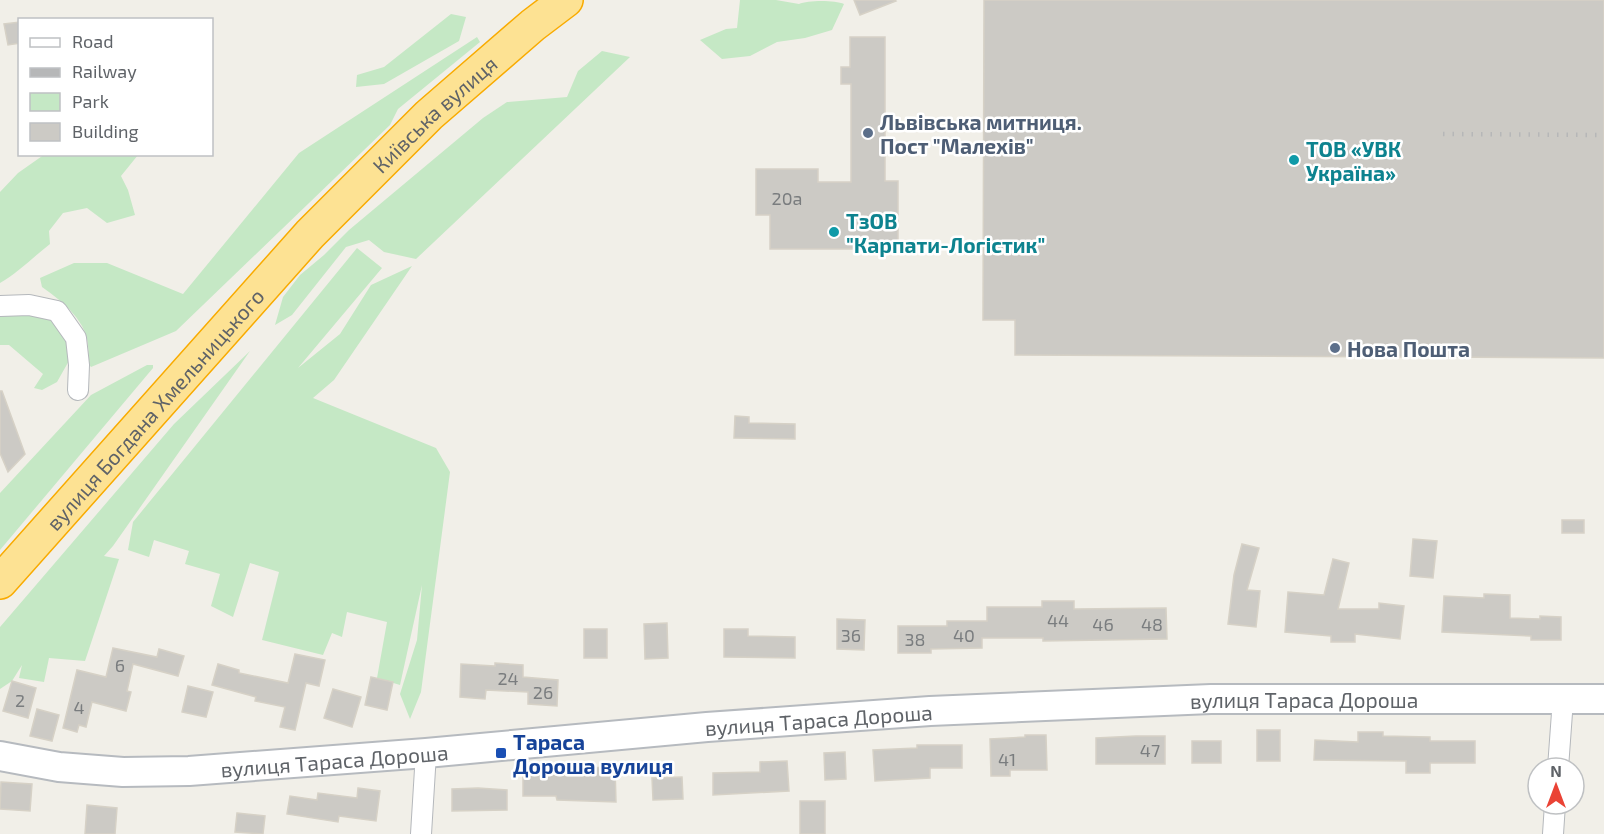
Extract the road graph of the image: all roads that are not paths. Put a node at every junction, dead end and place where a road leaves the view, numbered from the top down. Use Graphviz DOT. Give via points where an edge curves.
graph roads {
  1 [pos="566,0"];
  2 [pos="310,234"];
  3 [pos="0,306"];
  4 [pos="78,390"];
  5 [pos="0,582"];
  6 [pos="1563,699"];
  7 [pos="1604,699"];
  8 [pos="426,753"];
  9 [pos="0,756"];
  10 [pos="1559,756"];
  11 [pos="1554,816"];
  12 [pos="421,834"];
  13 [pos="1553,834"];
  1 -- 2 [label="highway, Київська вулиця" via="429,115"];
  2 -- 5 [label="highway, вулиця Богдана Хмельницького"];
  3 -- 4 [label="street" via="29,305 57,311 76,338"];
  6 -- 7 [label="street, вулиця Тараса Дороша"];
  6 -- 8 [label="street, вулиця Тараса Дороша" via="1211,699 942,711 707,727"];
  6 -- 10 [label="street"];
  8 -- 9 [label="street, вулиця Тараса Дороша" via="189,771 123,772 59,768"];
  8 -- 12 [label="street"];
  11 -- 13 [label="street"];
}
